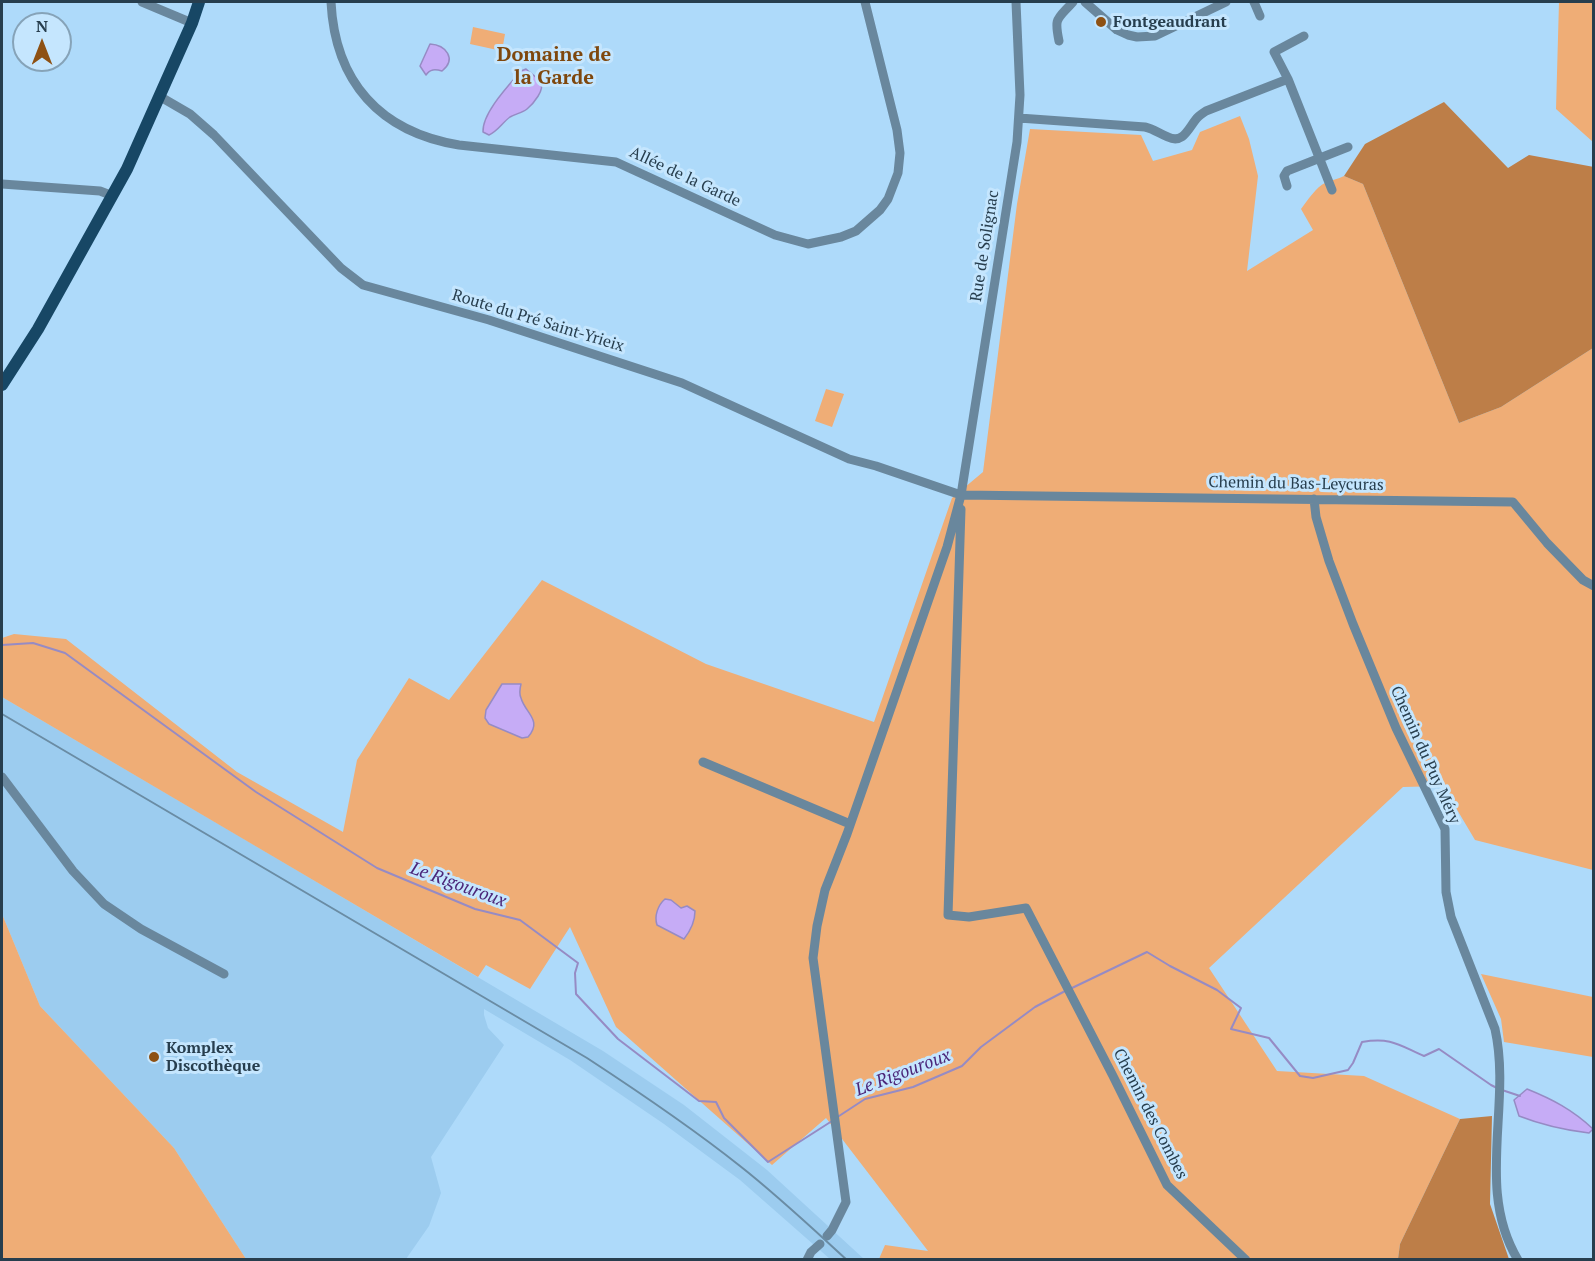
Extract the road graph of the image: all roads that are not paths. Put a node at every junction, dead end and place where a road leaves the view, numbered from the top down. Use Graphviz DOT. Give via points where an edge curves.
graph roads {
  1 [pos="142,2"];
  2 [pos="199,2"];
  3 [pos="331,2"];
  4 [pos="865,2"];
  5 [pos="1016,2"];
  6 [pos="1073,2"];
  7 [pos="1085,2"];
  8 [pos="1226,2"];
  9 [pos="1254,2"];
  10 [pos="1260,16"];
  11 [pos="192,23"];
  12 [pos="1304,36"];
  13 [pos="1059,41"];
  14 [pos="1269,42"];
  15 [pos="1274,52"];
  16 [pos="1288,79"];
  17 [pos="159,96"];
  18 [pos="1019,118"];
  19 [pos="1348,147"];
  20 [pos="1318,158"];
  21 [pos="2,184"];
  22 [pos="1287,186"];
  23 [pos="1332,190"];
  24 [pos="113,196"];
  25 [pos="2,385"];
  26 [pos="961,495"];
  27 [pos="1314,499"];
  28 [pos="1593,586"];
  29 [pos="703,762"];
  30 [pos="2,777"];
  31 [pos="850,824"];
  32 [pos="224,974"];
  33 [pos="807,1260"];
  34 [pos="1246,1260"];
  35 [pos="1518,1260"];
  1 -- 11 [label="street"];
  2 -- 11 [label="main road"];
  3 -- 4 [label="street, Allée de la Garde" via="336,45 348,73 381,113 416,134 459,146 615,162 775,235 808,244 841,237 870,220 888,199 898,173 897,130"];
  5 -- 18 [label="street, Rue de Solignac"];
  6 -- 13 [label="street" via="1056,20"];
  7 -- 8 [label="street" via="1117,30 1137,37 1155,36"];
  9 -- 10 [label="street"];
  11 -- 17 [label="main road"];
  12 -- 15 [label="street"];
  14 -- 15 [label="street"];
  15 -- 16 [label="street"];
  16 -- 18 [label="street" via="1206,111 1197,117 1185,136 1174,139 1145,127"];
  16 -- 20 [label="street"];
  17 -- 24 [label="main road"];
  17 -- 26 [label="street, Route du Pré Saint-Yrieix" via="190,114 214,135 341,268 363,285 489,320 682,383 849,459"];
  18 -- 26 [label="street, Rue de Solignac"];
  19 -- 20 [label="street"];
  20 -- 22 [label="street" via="1287,171"];
  20 -- 23 [label="street"];
  21 -- 24 [label="street" via="100,191"];
  24 -- 25 [label="main road"];
  26 -- 27 [label="street, Chemin du Bas-Leycuras"];
  26 -- 31 [label="street" via="947,547"];
  26 -- 34 [label="street, Chemin des Combes" via="948,915 969,917 1026,908 1167,1185"];
  27 -- 28 [label="street, Chemin du Bas-Leycuras" via="1513,502 1547,543"];
  27 -- 35 [label="street, Chemin du Puy Méry" via="1329,561 1357,635 1445,829 1446,892 1451,917 1498,1044 1498,1204"];
  29 -- 31 [label="street"];
  30 -- 32 [label="street" via="73,871 104,904"];
  31 -- 33 [label="street" via="825,890 813,958 846,1202 832,1230"];
}
